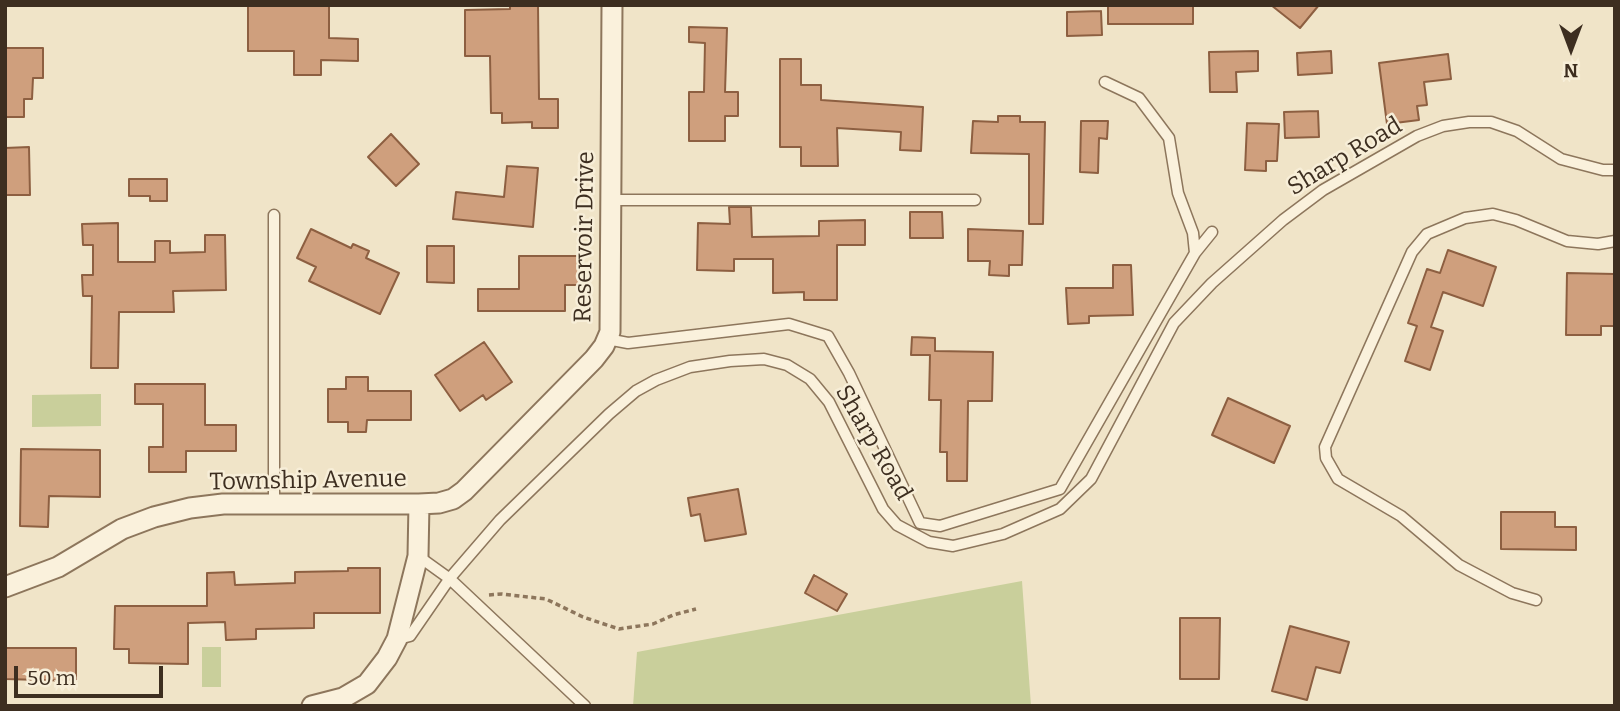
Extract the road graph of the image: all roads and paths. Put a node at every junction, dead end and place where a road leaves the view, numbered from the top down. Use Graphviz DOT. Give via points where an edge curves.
graph roads {
  1 [pos="612,5"];
  2 [pos="1105,82"];
  3 [pos="1615,170"];
  4 [pos="611,200"];
  5 [pos="975,200"];
  6 [pos="274,215"];
  7 [pos="1212,232"];
  8 [pos="1615,241"];
  9 [pos="1195,253"];
  10 [pos="607,339"];
  11 [pos="274,504"];
  12 [pos="419,504"];
  13 [pos="418,556"];
  14 [pos="450,579"];
  15 [pos="5,587"];
  16 [pos="470,597"];
  17 [pos="1536,600"];
  18 [pos="696,609"];
  19 [pos="397,639"];
  20 [pos="312,706"];
  21 [pos="585,706"];
  1 -- 4 [label="street, Reservoir Drive"];
  2 -- 9 [label="lane" via="1139,98 1169,138"];
  3 -- 14 [label="lane, Sharp Road" via="1580,166 1517,131 1491,122 1469,122 1443,125 1417,136 1324,190 1283,220 1174,323 1091,479 1060,509 1003,534 953,546 929,542 897,525 883,509 829,402 810,379 787,365 764,359 730,360 690,367 636,391 500,520"];
  4 -- 5 [label="lane"];
  4 -- 10 [label="street, Reservoir Drive"];
  6 -- 11 [label="lane"];
  7 -- 9 [label="lane"];
  8 -- 17 [label="lane" via="1567,241 1493,214 1465,218 1427,234 1412,252 1325,447 1338,479 1401,516 1459,565 1512,593"];
  9 -- 10 [label="lane" via="1060,489 940,526 920,523 828,336 789,324 628,343"];
  10 -- 12 [label="street, Reservoir Drive" via="594,359 464,491 453,499"];
  11 -- 12 [label="street, Township Avenue"];
  11 -- 15 [label="street, Township Avenue" via="223,504 153,517 122,529 58,566"];
  12 -- 13 [label="street"];
  13 -- 14 [label="lane"];
  13 -- 19 [label="street"];
  14 -- 16 [label="lane"];
  14 -- 19 [label="lane, Sharp Road" via="410,636"];
  16 -- 18 [label="path" via="502,594 547,599 619,629 653,624"];
  16 -- 21 [label="lane"];
  19 -- 20 [label="street" via="367,684 343,698"];
}
